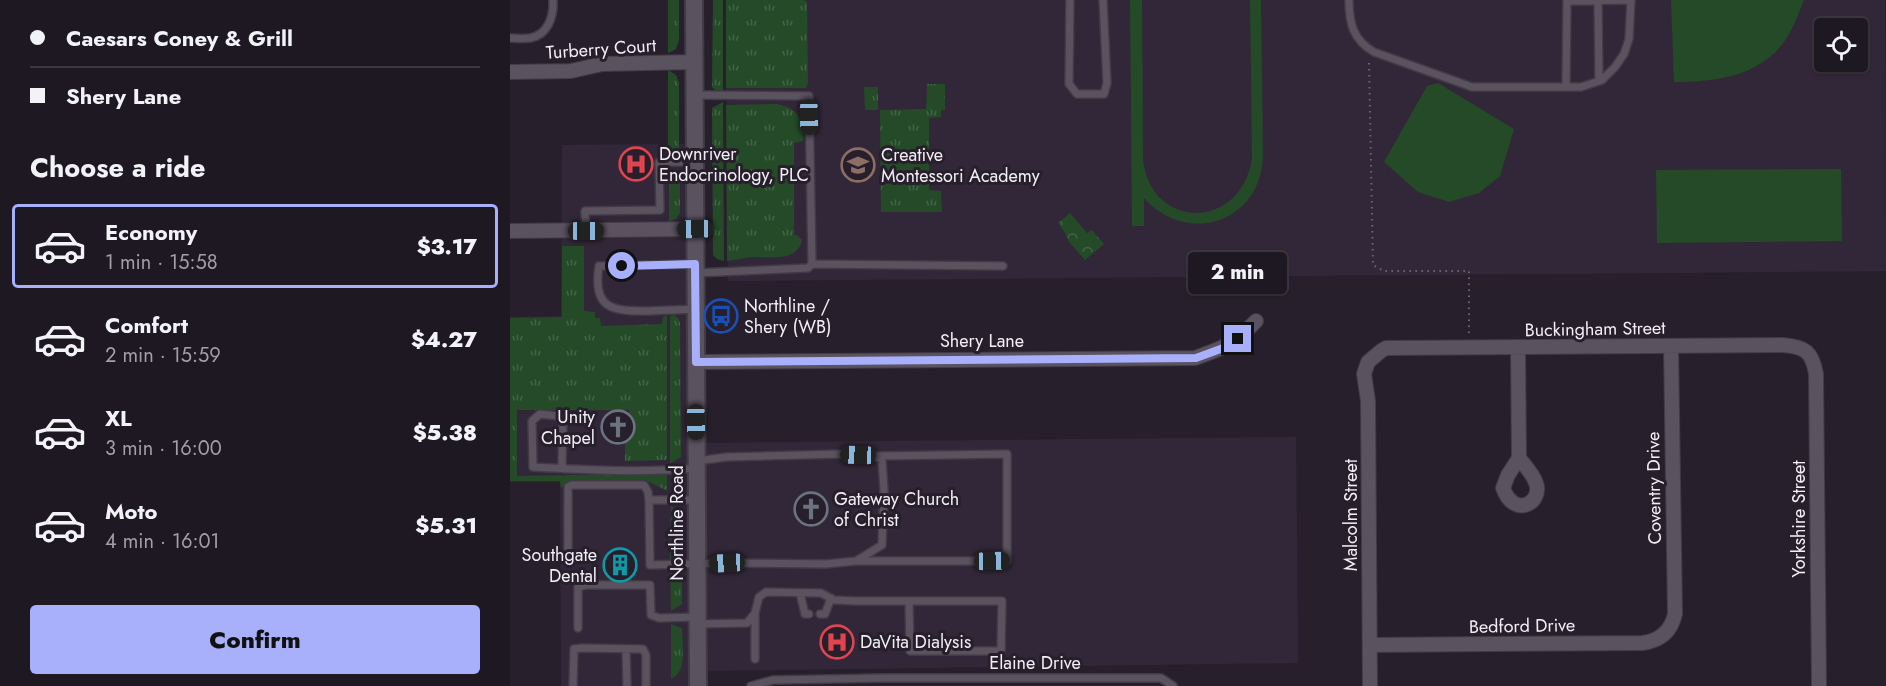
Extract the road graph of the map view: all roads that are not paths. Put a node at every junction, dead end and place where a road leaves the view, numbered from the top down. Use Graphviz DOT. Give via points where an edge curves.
graph roads {
  1 [pos="553,0"];
  2 [pos="694,0"];
  3 [pos="1070,0"];
  4 [pos="1103,0"];
  5 [pos="1349,0"];
  6 [pos="1598,0"];
  7 [pos="1631,0"];
  8 [pos="510,38"];
  9 [pos="1353,46"];
  10 [pos="1364,46"];
  11 [pos="694,62"];
  12 [pos="510,72"];
  13 [pos="1599,81"];
  14 [pos="1566,87"];
  15 [pos="695,95"];
  16 [pos="695,162"];
  17 [pos="695,229"];
  18 [pos="510,231"];
  19 [pos="586,231"];
  20 [pos="812,264"];
  21 [pos="1004,266"];
  22 [pos="695,268"];
  23 [pos="696,309"];
  24 [pos="1256,321"];
  25 [pos="1671,346"];
  26 [pos="1518,348"];
  27 [pos="1381,351"];
  28 [pos="1808,353"];
  29 [pos="696,362"];
  30 [pos="875,456"];
  31 [pos="1520,458"];
  32 [pos="697,465"];
  33 [pos="564,469"];
  34 [pos="650,500"];
  35 [pos="697,500"];
  36 [pos="568,559"];
  37 [pos="855,561"];
  38 [pos="697,565"];
  39 [pos="800,593"];
  40 [pos="831,598"];
  41 [pos="909,601"];
  42 [pos="755,613"];
  43 [pos="809,614"];
  44 [pos="820,614"];
  45 [pos="697,621"];
  46 [pos="578,628"];
  47 [pos="1669,629"];
  48 [pos="1370,645"];
  49 [pos="626,649"];
  50 [pos="755,659"];
  51 [pos="882,682"];
  52 [pos="1043,682"];
  53 [pos="573,686"];
  54 [pos="627,686"];
  55 [pos="646,686"];
  56 [pos="698,686"];
  57 [pos="752,686"];
  58 [pos="1173,686"];
  59 [pos="1370,686"];
  60 [pos="1818,686"];
  1 -- 8 [label="lane" via="551,21 543,30 532,38"];
  2 -- 11 [label="main road, Northline Road"];
  3 -- 4 [label="lane" via="1070,84 1077,94 1104,94 1107,82"];
  5 -- 10 [label="lane" via="1352,29"];
  6 -- 7 [label="lane"];
  6 -- 13 [label="lane"];
  6 -- 14 [label="lane" via="1567,1"];
  7 -- 13 [label="lane" via="1627,46 1615,67"];
  9 -- 10 [label="lane"];
  10 -- 14 [label="lane" via="1472,87"];
  11 -- 12 [label="street, Turberry Court"];
  11 -- 15 [label="main road, Northline Road"];
  13 -- 14 [label="lane"];
  15 -- 16 [label="main road, Northline Road"];
  15 -- 20 [label="lane" via="809,96"];
  16 -- 17 [label="main road, Northline Road"];
  16 -- 19 [label="lane" via="659,162 660,210 585,211"];
  17 -- 19 [label="street"];
  17 -- 22 [label="main road, Northline Road"];
  18 -- 19 [label="street"];
  20 -- 21 [label="lane"];
  20 -- 22 [label="lane" via="808,268"];
  22 -- 23 [label="main road, Northline Road"];
  22 -- 23 [label="lane" via="600,266 598,279 603,301 616,310"];
  23 -- 29 [label="main road, Northline Road"];
  24 -- 29 [label="street, Shery Lane" via="1226,347 1196,358"];
  25 -- 26 [label="street, Buckingham Street"];
  25 -- 28 [label="street, Buckingham Street" via="1783,345"];
  25 -- 47 [label="street, Coventry Drive" via="1675,614"];
  26 -- 27 [label="street, Buckingham Street"];
  26 -- 31 [label="street"];
  27 -- 48 [label="street, Malcolm Street" via="1368,362 1364,374 1368,401"];
  28 -- 60 [label="street, Yorkshire Street" via="1816,374"];
  29 -- 32 [label="main road, Northline Road"];
  30 -- 32 [label="lane" via="727,457"];
  30 -- 37 [label="lane" via="882,460 883,470 882,545"];
  30 -- 37 [label="lane" via="1008,454 1007,561"];
  32 -- 33 [label="lane" via="669,471"];
  32 -- 35 [label="main road, Northline Road"];
  33 -- 33 [label="lane" via="563,420 540,414 532,421 533,468"];
  34 -- 35 [label="lane"];
  34 -- 36 [label="lane" via="644,485 572,485 568,488"];
  34 -- 38 [label="lane" via="650,565"];
  35 -- 38 [label="main road, Northline Road"];
  37 -- 38 [label="lane"];
  38 -- 45 [label="main road, Northline Road"];
  39 -- 40 [label="lane" via="821,593"];
  39 -- 42 [label="lane" via="766,592 759,597"];
  39 -- 43 [label="lane"];
  40 -- 41 [label="lane"];
  40 -- 44 [label="lane" via="825,614"];
  41 -- 41 [label="lane" via="1002,601 1001,651 910,651"];
  42 -- 45 [label="lane" via="747,623"];
  42 -- 50 [label="lane"];
  45 -- 46 [label="lane" via="651,615 650,585 586,585 578,587"];
  45 -- 56 [label="main road, Northline Road"];
  47 -- 48 [label="street, Bedford Drive" via="1661,637 1642,643"];
  48 -- 59 [label="street, Malcolm Street"];
  49 -- 53 [label="lane" via="574,649"];
  49 -- 54 [label="lane"];
  49 -- 55 [label="lane" via="643,649"];
  51 -- 52 [label="lane, Elaine Drive"];
  51 -- 57 [label="lane, Elaine Drive" via="773,680"];
  52 -- 58 [label="lane, Elaine Drive" via="1161,678"];
}
